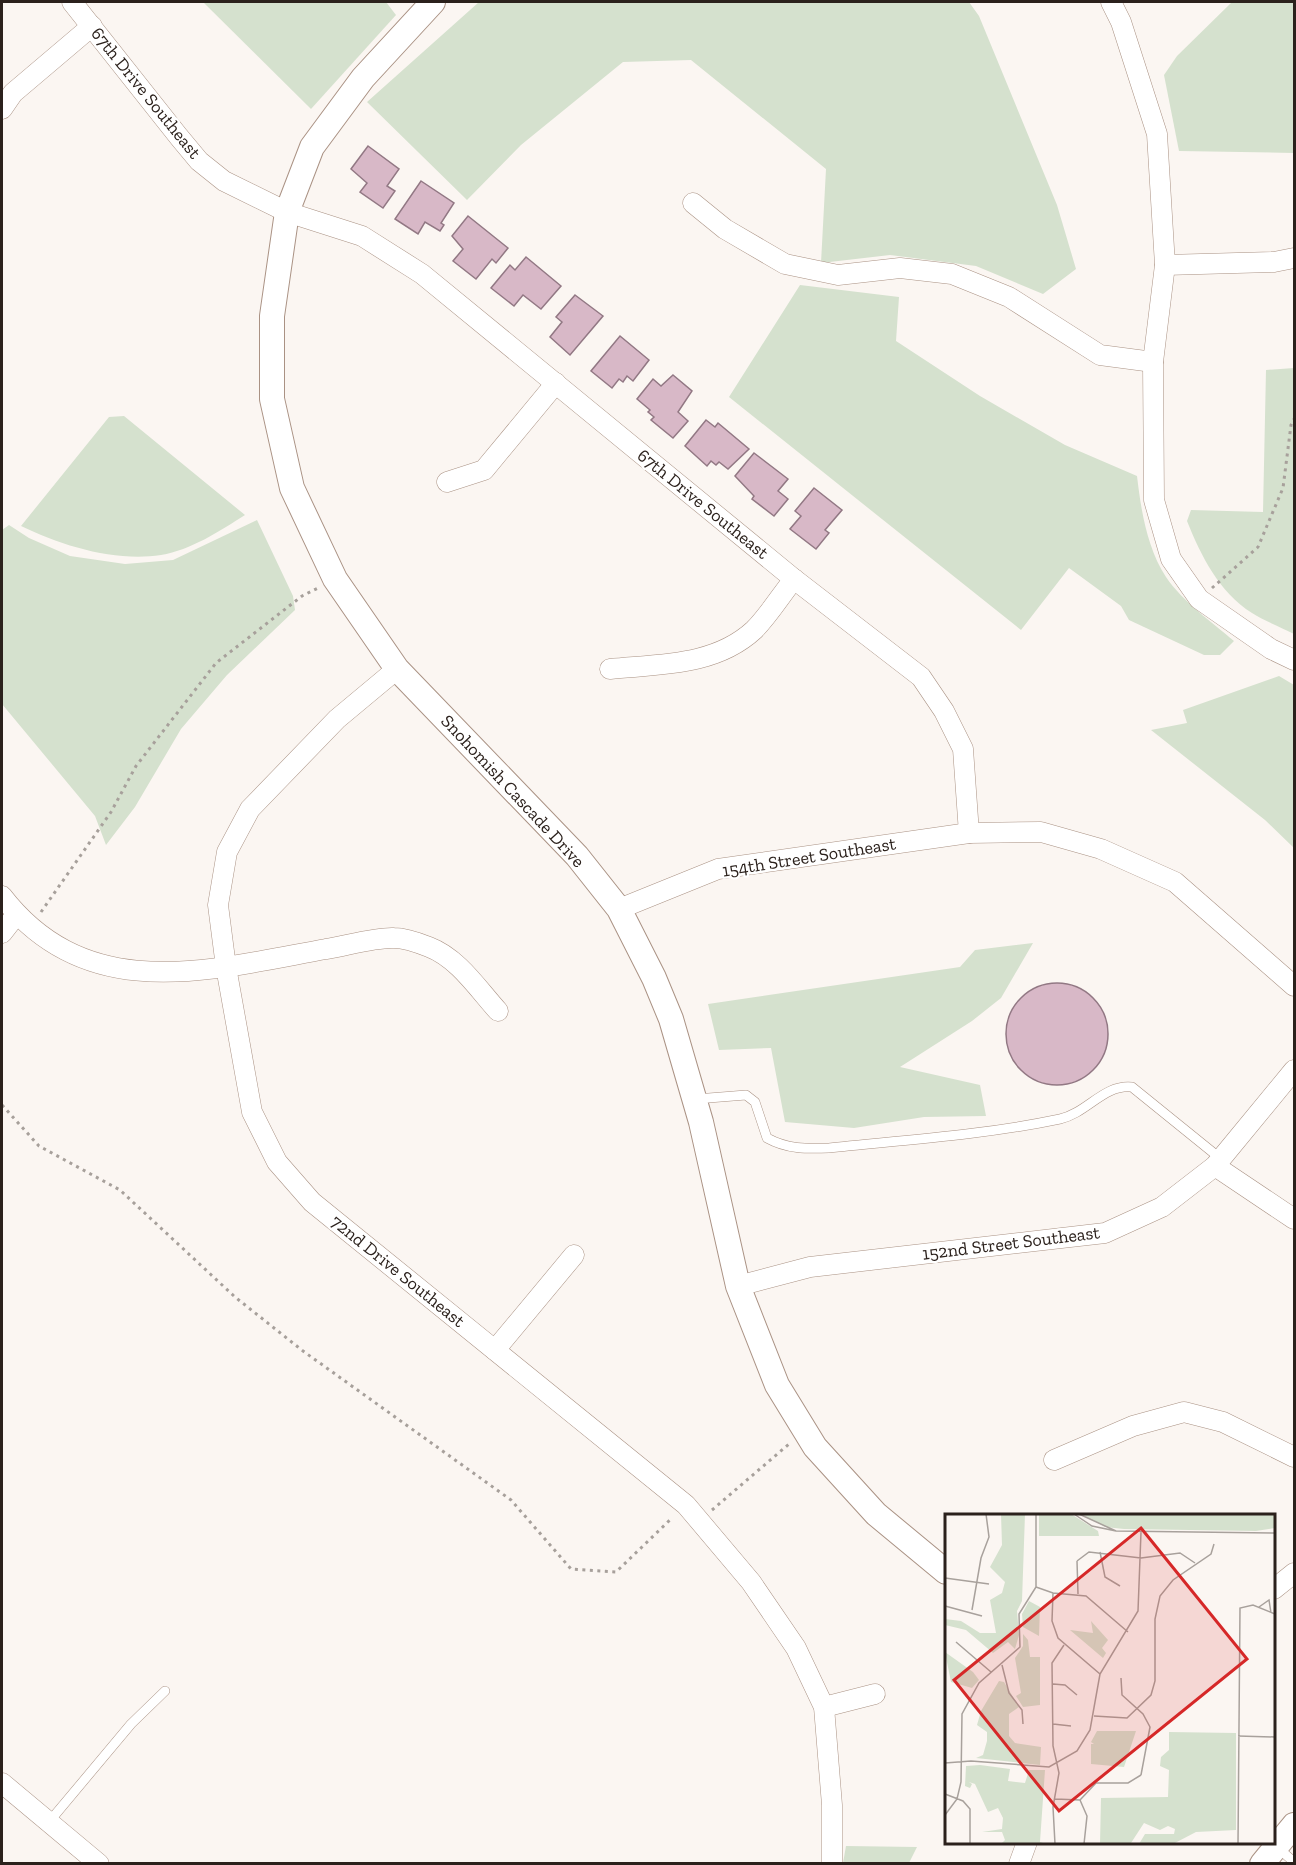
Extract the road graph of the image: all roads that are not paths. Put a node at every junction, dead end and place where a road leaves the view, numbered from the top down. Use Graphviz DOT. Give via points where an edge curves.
graph roads {
  1 [pos="72,2"];
  2 [pos="433,2"];
  3 [pos="1111,2"];
  4 [pos="92,26"];
  5 [pos="2,109"];
  6 [pos="693,203"];
  7 [pos="287,212"];
  8 [pos="1294,258"];
  9 [pos="1165,265"];
  10 [pos="1153,362"];
  11 [pos="556,383"];
  12 [pos="447,482"];
  13 [pos="794,579"];
  14 [pos="1294,660"];
  15 [pos="396,669"];
  16 [pos="610,669"];
  17 [pos="969,833"];
  18 [pos="2,896"];
  19 [pos="619,909"];
  20 [pos="24,921"];
  21 [pos="2,933"];
  22 [pos="226,967"];
  23 [pos="1294,986"];
  24 [pos="498,1011"];
  25 [pos="1294,1070"];
  26 [pos="694,1099"];
  27 [pos="1218,1162"];
  28 [pos="1294,1219"];
  29 [pos="574,1255"];
  30 [pos="738,1286"];
  31 [pos="495,1350"];
  32 [pos="1294,1456"];
  33 [pos="1054,1460"];
  34 [pos="945,1571"];
  35 [pos="1294,1573"];
  36 [pos="1275,1588"];
  37 [pos="165,1691"];
  38 [pos="874,1694"];
  39 [pos="824,1707"];
  40 [pos="2,1782"];
  41 [pos="49,1822"];
  42 [pos="1294,1825"];
  43 [pos="1026,1844"];
  44 [pos="1270,1851"];
  45 [pos="1294,1862"];
  46 [pos="99,1863"];
  47 [pos="832,1863"];
  48 [pos="1018,1863"];
  1 -- 4 [label="street, 67th Drive Southeast"];
  2 -- 7 [label="street, Snohomish Cascade Drive" via="363,78 312,147"];
  3 -- 9 [label="street" via="1157,134"];
  4 -- 5 [label="street" via="13,93"];
  4 -- 7 [label="street, 67th Drive Southeast" via="199,161 225,181"];
  6 -- 10 [label="street" via="725,229 785,264 838,275 900,268 952,274 1009,297 1100,355"];
  7 -- 11 [label="street, 67th Drive Southeast" via="362,236 412,268"];
  7 -- 15 [label="street, Snohomish Cascade Drive" via="272,316 272,399 292,488 335,579"];
  8 -- 9 [label="street"];
  9 -- 10 [label="street"];
  10 -- 14 [label="street" via="1154,500 1171,559 1199,599 1271,649"];
  11 -- 12 [label="street" via="484,470"];
  11 -- 13 [label="street, 67th Drive Southeast"];
  13 -- 16 [label="street" via="754,630 728,648 702,659"];
  13 -- 17 [label="street, 67th Drive Southeast" via="921,677 963,748"];
  15 -- 19 [label="street, Snohomish Cascade Drive" via="577,856"];
  15 -- 22 [label="street, 72nd Drive Southeast" via="337,719 249,809 226,852 218,905"];
  17 -- 19 [label="street, 154th Street Southeast" via="718,869"];
  17 -- 23 [label="street" via="1041,832 1101,849 1174,882"];
  18 -- 20 [label="street"];
  19 -- 26 [label="street, Snohomish Cascade Drive" via="671,1018"];
  20 -- 21 [label="street"];
  20 -- 22 [label="street" via="65,950 115,969 173,973"];
  22 -- 24 [label="street" via="393,938 430,947 455,963"];
  22 -- 31 [label="street, 72nd Drive Southeast" via="252,1112 276,1162 312,1202"];
  25 -- 27 [label="street, 152nd Street Southeast"];
  26 -- 27 [label="lane" via="746,1095 756,1102 767,1138 800,1149 1015,1129 1075,1116 1113,1088 1132,1087"];
  26 -- 30 [label="street, Snohomish Cascade Drive"];
  27 -- 28 [label="street"];
  27 -- 30 [label="street, 152nd Street Southeast" via="1162,1207 1105,1233 810,1267"];
  29 -- 31 [label="street"];
  30 -- 34 [label="street, Snohomish Cascade Drive" via="777,1385 815,1447 876,1514"];
  31 -- 39 [label="street, 72nd Drive Southeast" via="686,1504 751,1582 796,1648"];
  32 -- 33 [label="street" via="1223,1422 1184,1412 1133,1426"];
  35 -- 36 [label="street"];
  37 -- 41 [label="lane" via="131,1724"];
  38 -- 39 [label="street"];
  39 -- 47 [label="street, 72nd Drive Southeast"];
  40 -- 41 [label="street"];
  41 -- 46 [label="street"];
  42 -- 44 [label="street"];
  43 -- 48 [label="street"];
  44 -- 45 [label="lane"];
}
